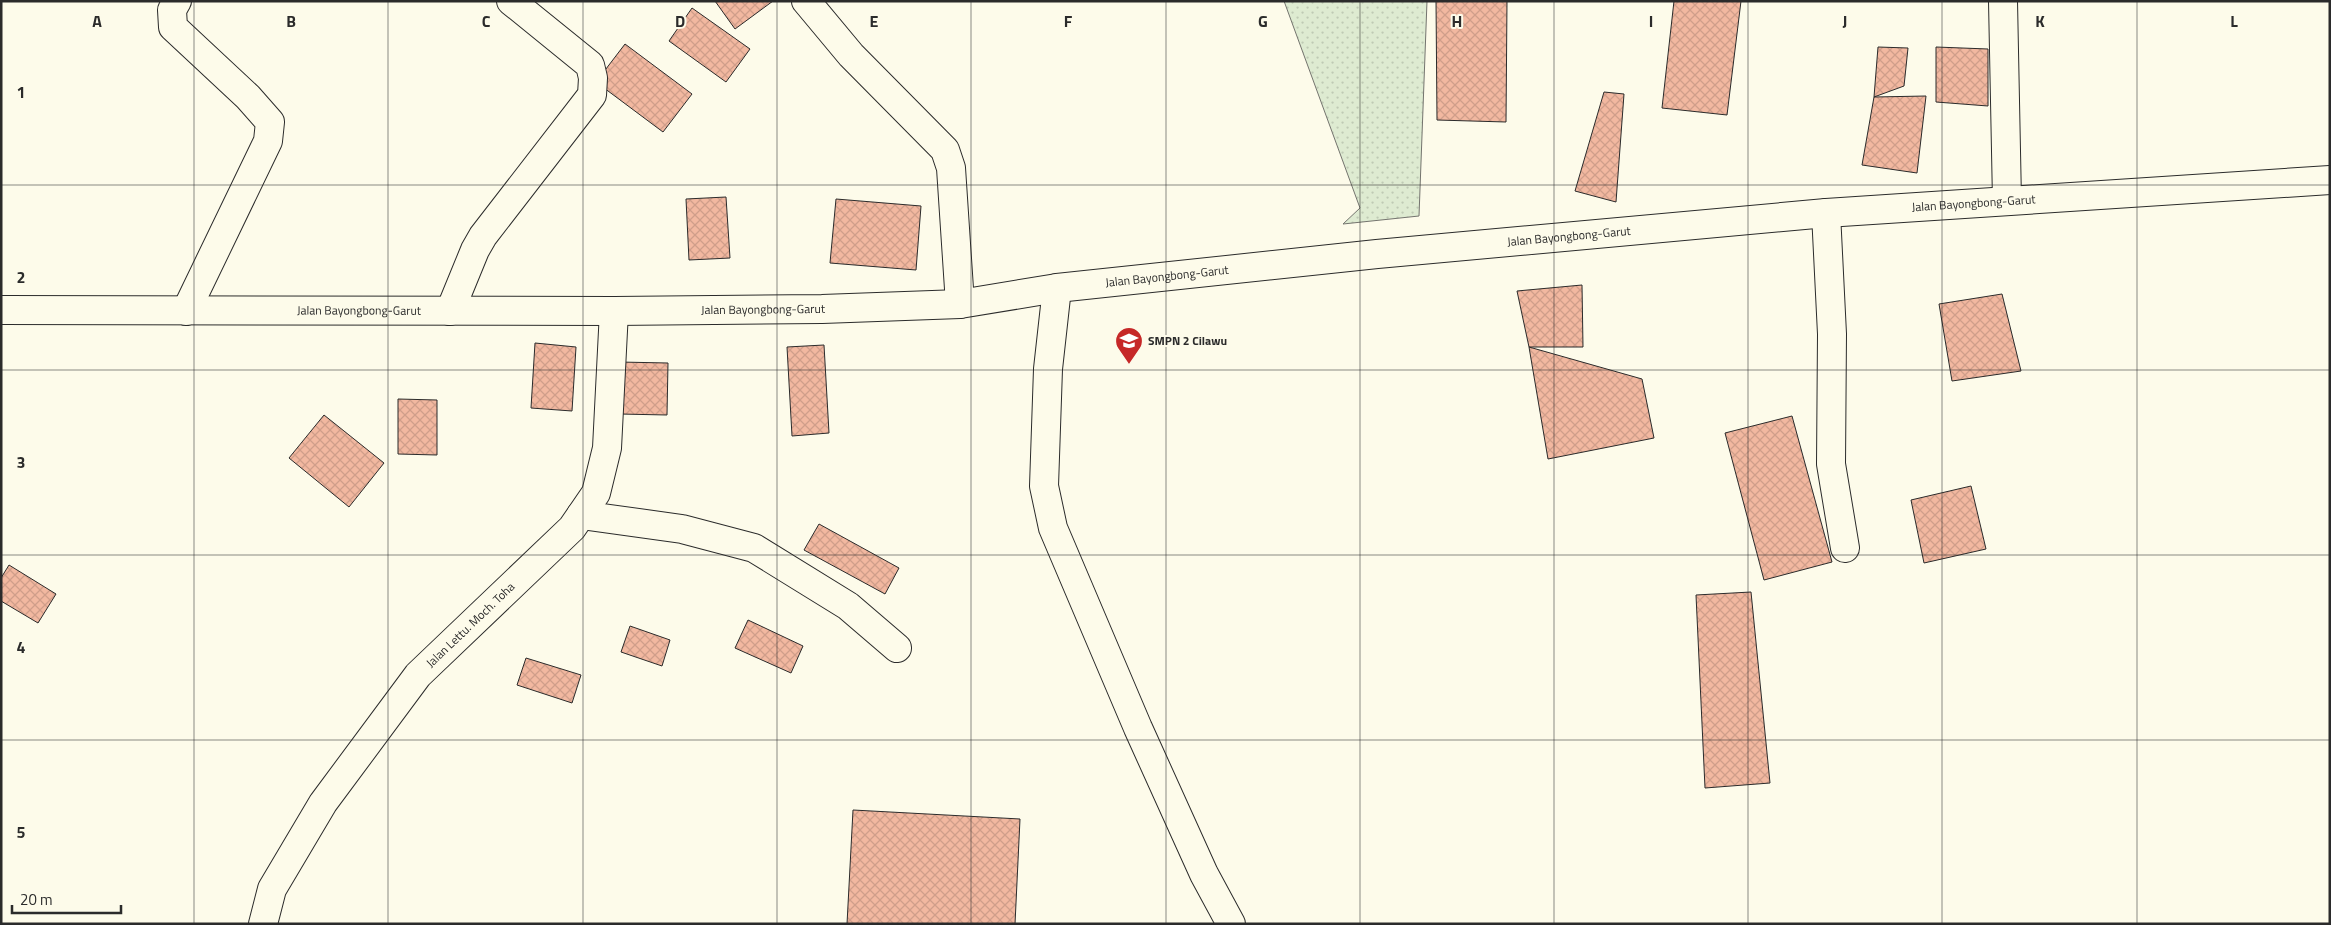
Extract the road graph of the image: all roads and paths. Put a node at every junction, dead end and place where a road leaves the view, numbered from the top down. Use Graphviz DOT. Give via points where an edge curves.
graph roads {
  1 [pos="177,1"];
  2 [pos="511,1"];
  3 [pos="806,1"];
  4 [pos="2004,1"];
  5 [pos="2330,180"];
  6 [pos="2007,201"];
  7 [pos="1826,213"];
  8 [pos="1057,288"];
  9 [pos="960,304"];
  10 [pos="1,310"];
  11 [pos="186,310"];
  12 [pos="450,311"];
  13 [pos="614,311"];
  14 [pos="581,515"];
  15 [pos="1845,548"];
  16 [pos="897,648"];
  17 [pos="262,924"];
  18 [pos="1231,924"];
  1 -- 11 [label="street" via="172,10 173,27 270,122 268,141"];
  2 -- 12 [label="street" via="590,65 592,95 478,243"];
  3 -- 9 [label="street" via="851,55 945,150 951,168"];
  4 -- 6 [label="street"];
  5 -- 6 [label="street, Jalan Bayongbong-Garut"];
  6 -- 7 [label="street, Jalan Bayongbong-Garut"];
  7 -- 8 [label="street, Jalan Bayongbong-Garut" via="1377,254"];
  7 -- 15 [label="street" via="1832,334 1831,464"];
  8 -- 9 [label="street, Jalan Bayongbong-Garut"];
  8 -- 18 [label="street" via="1048,369 1044,486 1052,528 1138,728 1204,874"];
  9 -- 13 [label="street, Jalan Bayongbong-Garut"];
  10 -- 11 [label="street, Jalan Bayongbong-Garut"];
  11 -- 12 [label="street, Jalan Bayongbong-Garut"];
  12 -- 13 [label="street, Jalan Bayongbong-Garut"];
  13 -- 14 [label="street, Jalan Lettu. Moch. Toha" via="607,448 596,493"];
  14 -- 16 [label="street" via="682,528 754,548 848,606"];
  14 -- 17 [label="street, Jalan Lettu. Moch. Toha" via="572,528 418,674 323,803 272,890"];
}
